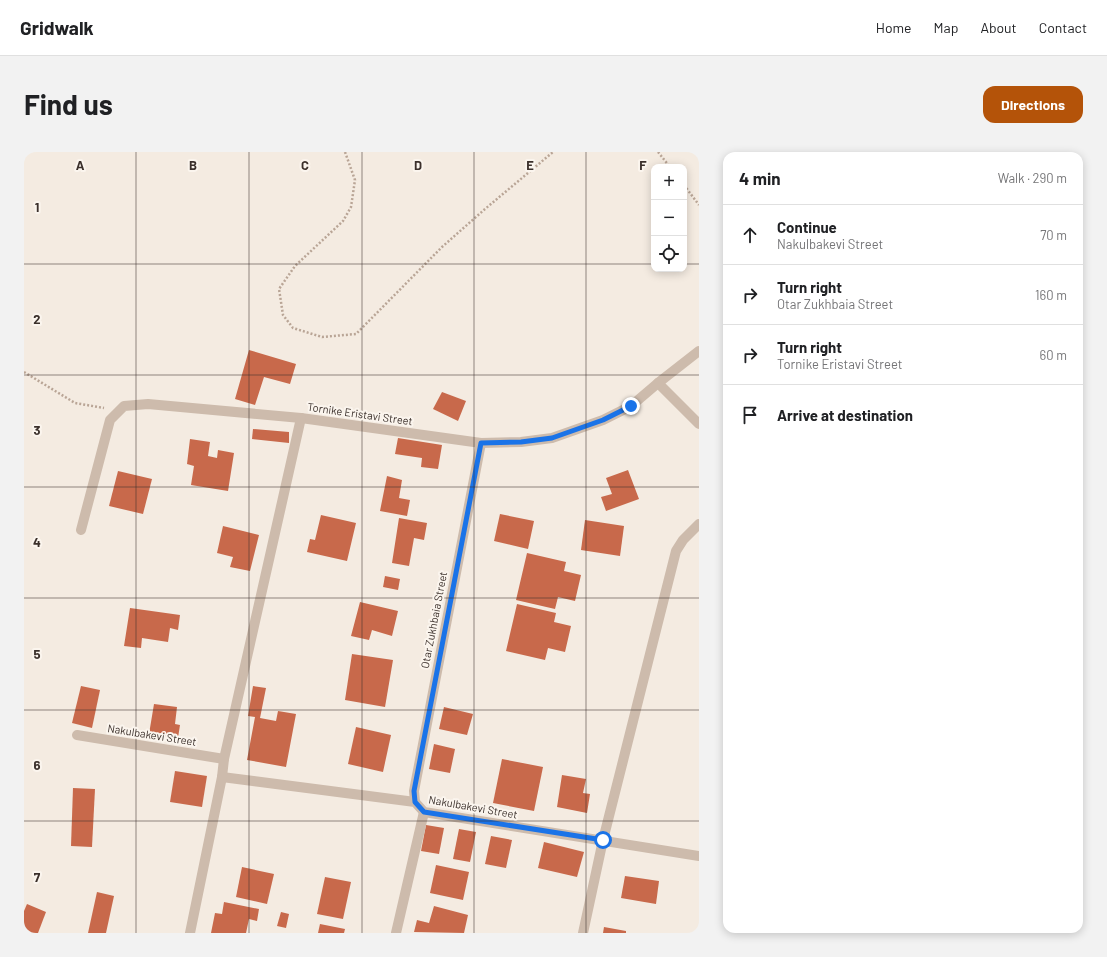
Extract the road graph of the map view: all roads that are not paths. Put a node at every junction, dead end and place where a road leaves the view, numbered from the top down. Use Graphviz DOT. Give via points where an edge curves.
graph roads {
  1 [pos="699,351"];
  2 [pos="658,383"];
  3 [pos="301,418"];
  4 [pos="699,424"];
  5 [pos="481,443"];
  6 [pos="699,524"];
  7 [pos="81,530"];
  8 [pos="77,735"];
  9 [pos="224,759"];
  10 [pos="222,776"];
  11 [pos="415,802"];
  12 [pos="424,812"];
  13 [pos="603,840"];
  14 [pos="699,856"];
  15 [pos="190,933"];
  16 [pos="396,933"];
  17 [pos="582,933"];
  1 -- 2 [label="street, Tornike Eristavi Street"];
  2 -- 4 [label="street"];
  2 -- 5 [label="street, Tornike Eristavi Street" via="631,406 603,420 552,438"];
  3 -- 5 [label="street, Tornike Eristavi Street"];
  3 -- 7 [label="street, Tornike Eristavi Street" via="148,404 124,406 110,420"];
  3 -- 9 [label="street"];
  5 -- 11 [label="street, Otar Zukhbaia Street" via="414,791"];
  6 -- 13 [label="street" via="676,551"];
  8 -- 9 [label="street, Nakulbakevi Street"];
  9 -- 10 [label="street"];
  10 -- 11 [label="street, Nakulbakevi Street"];
  10 -- 15 [label="street"];
  11 -- 12 [label="street, Nakulbakevi Street"];
  12 -- 13 [label="street, Nakulbakevi Street"];
  12 -- 16 [label="street"];
  13 -- 14 [label="street, Nakulbakevi Street"];
  13 -- 17 [label="street"];
}
